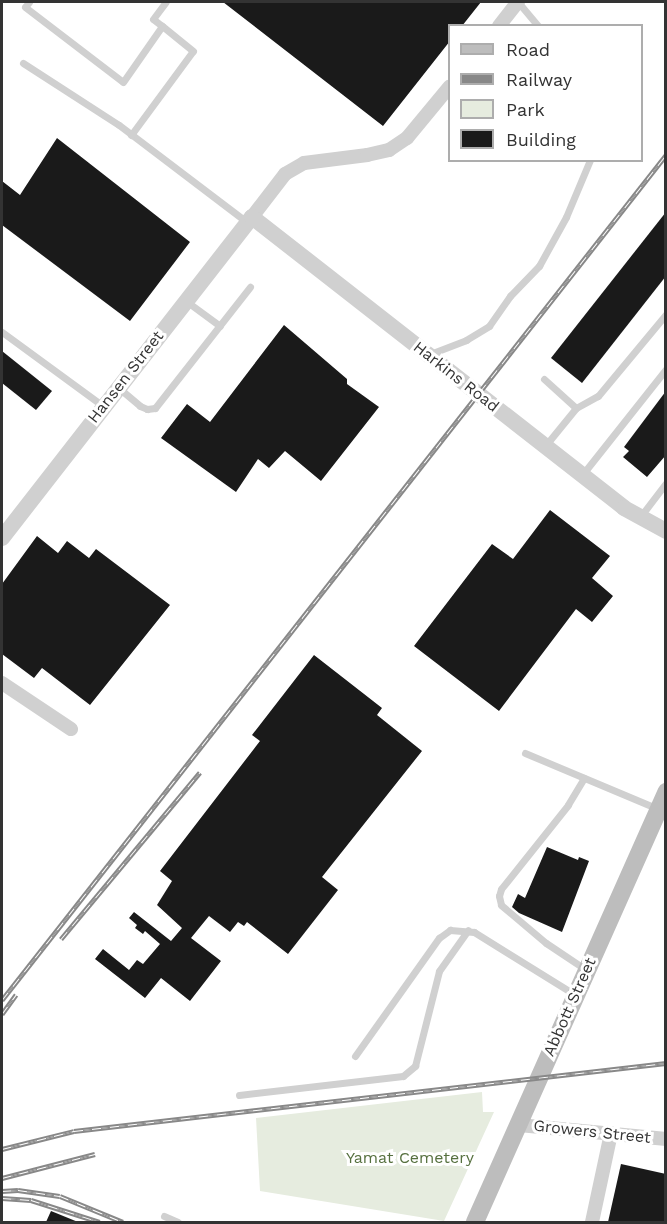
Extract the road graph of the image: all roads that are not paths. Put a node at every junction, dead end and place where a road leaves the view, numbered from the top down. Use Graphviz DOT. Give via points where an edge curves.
graph roads {
  1 [pos="166,2"];
  2 [pos="518,2"];
  3 [pos="27,4"];
  4 [pos="501,24"];
  5 [pos="536,24"];
  6 [pos="162,26"];
  7 [pos="23,63"];
  8 [pos="448,88"];
  9 [pos="131,135"];
  10 [pos="589,162"];
  11 [pos="249,220"];
  12 [pos="250,287"];
  13 [pos="186,301"];
  14 [pos="666,314"];
  15 [pos="220,326"];
  16 [pos="2,332"];
  17 [pos="428,355"];
  18 [pos="666,369"];
  19 [pos="544,379"];
  20 [pos="118,387"];
  21 [pos="103,406"];
  22 [pos="576,408"];
  23 [pos="545,446"];
  24 [pos="582,475"];
  25 [pos="665,485"];
  26 [pos="639,517"];
  27 [pos="666,531"];
  28 [pos="2,538"];
  29 [pos="2,683"];
  30 [pos="71,729"];
  31 [pos="525,753"];
  32 [pos="584,778"];
  33 [pos="661,809"];
  34 [pos="468,930"];
  35 [pos="587,971"];
  36 [pos="576,995"];
  37 [pos="355,1056"];
  38 [pos="239,1095"];
  39 [pos="519,1125"];
  40 [pos="611,1133"];
  41 [pos="666,1140"];
  42 [pos="164,1216"];
  43 [pos="178,1222"];
  44 [pos="475,1222"];
  45 [pos="592,1222"];
  1 -- 6 [label="lane" via="153,19"];
  2 -- 4 [label="street"];
  2 -- 5 [label="lane"];
  3 -- 6 [label="lane" via="123,82"];
  6 -- 9 [label="lane" via="193,51"];
  7 -- 9 [label="lane"];
  8 -- 11 [label="street" via="407,138 389,150 304,163 285,174"];
  9 -- 11 [label="lane"];
  10 -- 17 [label="lane" via="566,217 539,266 510,296 489,326"];
  11 -- 13 [label="street, Hansen Street"];
  11 -- 17 [label="street, Harkins Road"];
  12 -- 15 [label="lane"];
  13 -- 15 [label="lane"];
  13 -- 20 [label="street, Hansen Street"];
  14 -- 22 [label="lane" via="598,396"];
  15 -- 20 [label="lane" via="155,408 140,406"];
  16 -- 21 [label="lane"];
  17 -- 23 [label="street, Harkins Road"];
  18 -- 24 [label="lane"];
  19 -- 22 [label="lane"];
  20 -- 21 [label="street, Hansen Street"];
  21 -- 28 [label="street, Hansen Street"];
  22 -- 23 [label="lane"];
  23 -- 24 [label="street, Harkins Road"];
  24 -- 26 [label="street, Harkins Road"];
  25 -- 26 [label="lane"];
  26 -- 27 [label="street, Harkins Road"];
  29 -- 30 [label="street"];
  31 -- 32 [label="lane"];
  32 -- 33 [label="lane"];
  32 -- 35 [label="lane" via="499,896 501,905 537,936"];
  33 -- 35 [label="main road, Abbott Street"];
  34 -- 36 [label="lane"];
  34 -- 37 [label="lane" via="450,930 439,938"];
  34 -- 38 [label="lane" via="439,971 415,1066 403,1076"];
  35 -- 36 [label="main road, Abbott Street"];
  36 -- 39 [label="main road, Abbott Street"];
  39 -- 40 [label="street, Growers Street"];
  39 -- 44 [label="main road, Abbott Street"];
  40 -- 41 [label="street, Growers Street"];
  40 -- 45 [label="street"];
  42 -- 43 [label="lane"];
}
